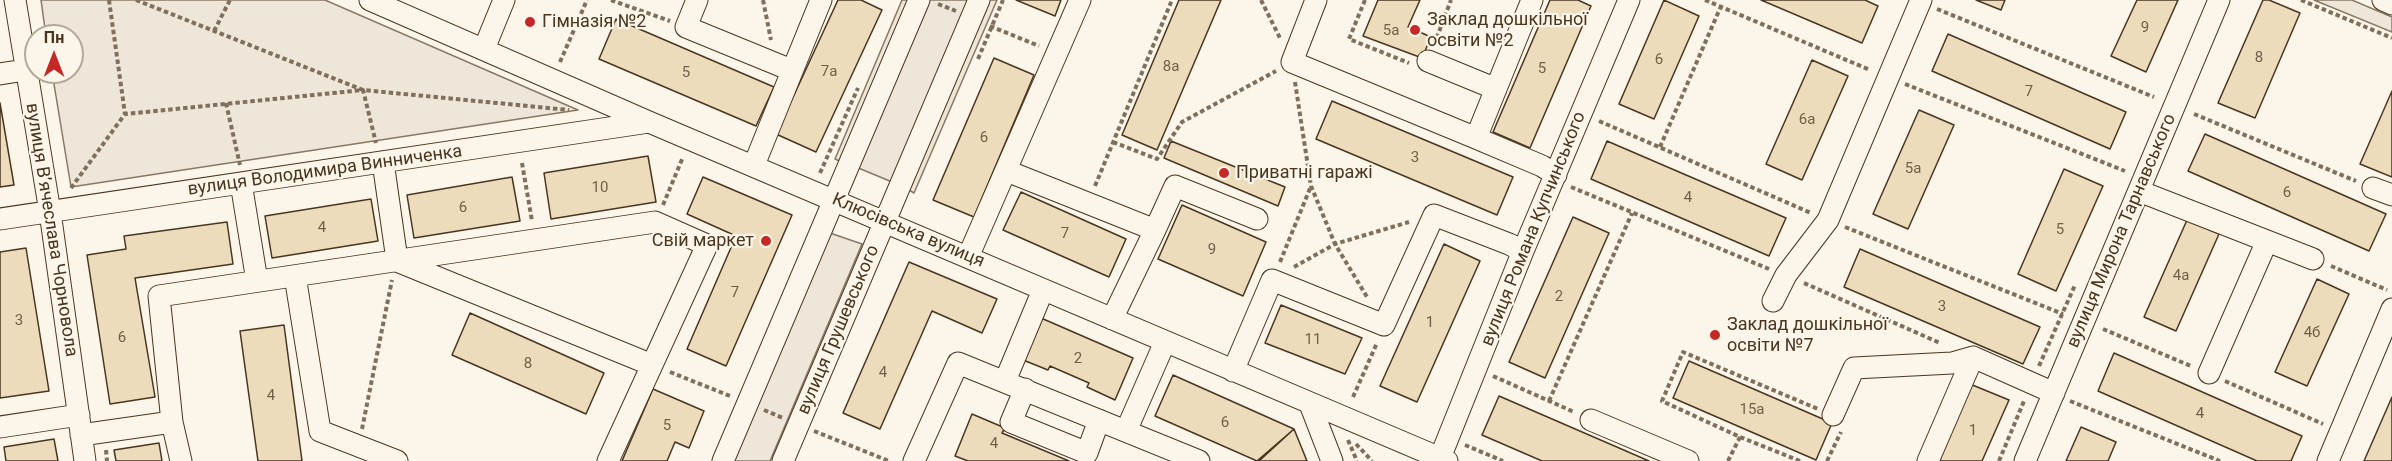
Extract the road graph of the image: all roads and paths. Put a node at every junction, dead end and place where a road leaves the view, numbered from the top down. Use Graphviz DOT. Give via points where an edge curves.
graph roads {
  1 [pos="15,0"];
  2 [pos="109,0"];
  3 [pos="136,0"];
  4 [pos="230,0"];
  5 [pos="370,0"];
  6 [pos="504,0"];
  7 [pos="587,0"];
  8 [pos="611,0"];
  9 [pos="697,0"];
  10 [pos="763,0"];
  11 [pos="820,0"];
  12 [pos="919,0"];
  13 [pos="929,0"];
  14 [pos="1080,0"];
  15 [pos="1172,0"];
  16 [pos="1261,0"];
  17 [pos="1316,0"];
  18 [pos="1365,0"];
  19 [pos="1451,0"];
  20 [pos="1532,0"];
  21 [pos="1628,0"];
  22 [pos="1705,0"];
  23 [pos="2219,0"];
  24 [pos="2301,0"];
  25 [pos="2383,0"];
  26 [pos="1921,1"];
  27 [pos="2392,4"];
  28 [pos="1720,6"];
  29 [pos="975,9"];
  30 [pos="686,27"];
  31 [pos="214,31"];
  32 [pos="2392,38"];
  33 [pos="484,49"];
  34 [pos="1057,53"];
  35 [pos="1428,61"];
  36 [pos="560,62"];
  37 [pos="1292,62"];
  38 [pos="24,63"];
  39 [pos="783,66"];
  40 [pos="24,70"];
  41 [pos="0,74"];
  42 [pos="1888,77"];
  43 [pos="27,84"];
  44 [pos="1496,89"];
  45 [pos="363,90"];
  46 [pos="2154,98"];
  47 [pos="226,103"];
  48 [pos="580,111"];
  49 [pos="125,114"];
  50 [pos="2194,114"];
  51 [pos="649,122"];
  52 [pos="1476,138"];
  53 [pos="1113,142"];
  54 [pos="1660,147"];
  55 [pos="380,155"];
  56 [pos="683,157"];
  57 [pos="522,163"];
  58 [pos="754,165"];
  59 [pos="1007,171"];
  60 [pos="2125,171"];
  61 [pos="1556,175"];
  62 [pos="241,176"];
  63 [pos="1311,186"];
  64 [pos="2139,191"];
  65 [pos="2383,192"];
  66 [pos="66,196"];
  67 [pos="833,199"];
  68 [pos="1088,203"];
  69 [pos="50,212"];
  70 [pos="1632,213"];
  71 [pos="1434,215"];
  72 [pos="0,219"];
  73 [pos="1257,219"];
  74 [pos="885,221"];
  75 [pos="655,222"];
  76 [pos="1155,230"];
  77 [pos="535,240"];
  78 [pos="2267,241"];
  79 [pos="1335,244"];
  80 [pos="1523,251"];
  81 [pos="968,257"];
  82 [pos="2313,259"];
  83 [pos="397,260"];
  84 [pos="295,276"];
  85 [pos="1272,280"];
  86 [pos="256,281"];
  87 [pos="1043,290"];
  88 [pos="2392,292"];
  89 [pos="1773,301"];
  90 [pos="2392,309"];
  91 [pos="1112,320"];
  92 [pos="1384,325"];
  93 [pos="1166,342"];
  94 [pos="1973,357"];
  95 [pos="652,365"];
  96 [pos="1233,371"];
  97 [pos="2209,374"];
  98 [pos="1493,376"];
  99 [pos="1005,381"];
  100 [pos="1025,389"];
  101 [pos="2054,393"];
  102 [pos="1353,397"];
  103 [pos="1549,401"];
  104 [pos="747,403"];
  105 [pos="1310,404"];
  106 [pos="1833,415"];
  107 [pos="1099,420"];
  108 [pos="1591,420"];
  109 [pos="171,422"];
  110 [pos="80,424"];
  111 [pos="799,424"];
  112 [pos="0,427"];
  113 [pos="1126,431"];
  114 [pos="1346,433"];
  115 [pos="1740,437"];
  116 [pos="359,446"];
  117 [pos="1162,454"];
  118 [pos="1444,460"];
  119 [pos="85,461"];
  120 [pos="181,461"];
  121 [pos="397,461"];
  122 [pos="608,461"];
  123 [pos="723,461"];
  124 [pos="783,461"];
  125 [pos="889,461"];
  126 [pos="914,461"];
  127 [pos="1199,461"];
  128 [pos="1332,461"];
  129 [pos="1357,461"];
  130 [pos="1688,461"];
  131 [pos="1728,461"];
  132 [pos="1800,461"];
  133 [pos="1827,461"];
  134 [pos="1928,461"];
  135 [pos="2025,461"];
  136 [pos="2220,461"];
  137 [pos="2328,461"];
  1 -- 38 [label="street, вулиця Вʼячеслава Чорновола"];
  2 -- 49 [label="path"];
  3 -- 31 [label="path"];
  4 -- 31 [label="path"];
  5 -- 33 [label="street, Клюсівська вулиця"];
  6 -- 33 [label="street"];
  7 -- 36 [label="path"];
  8 -- 30 [label="path"];
  9 -- 30 [label="street"];
  10 -- 39 [label="path"];
  11 -- 39 [label="street"];
  12 -- 67 [label="street"];
  13 -- 29 [label="path"];
  14 -- 34 [label="street"];
  15 -- 53 [label="path"];
  16 -- 37 [label="path"];
  17 -- 37 [label="street"];
  18 -- 35 [label="path" via="1349,39 1422,68"];
  19 -- 35 [label="path"];
  20 -- 44 [label="street"];
  21 -- 61 [label="street, вулиця Романа Купчинського"];
  22 -- 28 [label="path"];
  23 -- 64 [label="street, вулиця Мирона Тарнавського"];
  24 -- 32 [label="path"];
  25 -- 27 [label="street"];
  26 -- 42 [label="street"];
  26 -- 46 [label="path"];
  28 -- 42 [label="path"];
  28 -- 54 [label="path"];
  29 -- 34 [label="path"];
  29 -- 74 [label="street, вулиця Грушевського"];
  30 -- 39 [label="street"];
  31 -- 45 [label="path"];
  33 -- 51 [label="street, Клюсівська вулиця"];
  34 -- 59 [label="street"];
  35 -- 44 [label="street"];
  37 -- 52 [label="street"];
  37 -- 53 [label="path" via="1182,122 1157,159"];
  37 -- 63 [label="path"];
  39 -- 58 [label="street"];
  40 -- 41 [label="street"];
  42 -- 60 [label="path"];
  42 -- 89 [label="street" via="1828,220 1786,275"];
  43 -- 69 [label="street, вулиця Вʼячеслава Чорновола"];
  44 -- 52 [label="street"];
  45 -- 47 [label="path"];
  45 -- 48 [label="path"];
  45 -- 55 [label="path"];
  47 -- 49 [label="path"];
  47 -- 62 [label="path"];
  49 -- 66 [label="path"];
  50 -- 65 [label="path"];
  51 -- 55 [label="street, вулиця Володимира Винниченка"];
  51 -- 58 [label="street, Клюсівська вулиця"];
  52 -- 61 [label="street"];
  53 -- 68 [label="path"];
  55 -- 62 [label="street, вулиця Володимира Винниченка"];
  55 -- 83 [label="street"];
  56 -- 75 [label="path"];
  57 -- 77 [label="path"];
  58 -- 67 [label="street, Клюсівська вулиця"];
  59 -- 68 [label="street"];
  59 -- 81 [label="street"];
  61 -- 80 [label="street, вулиця Романа Купчинського"];
  62 -- 69 [label="street, вулиця Володимира Винниченка"];
  62 -- 86 [label="street"];
  63 -- 79 [label="path"];
  63 -- 85 [label="path"];
  64 -- 78 [label="street"];
  64 -- 101 [label="street, вулиця Мирона Тарнавського"];
  67 -- 74 [label="street, Клюсівська вулиця"];
  67 -- 104 [label="street"];
  68 -- 76 [label="street"];
  69 -- 72 [label="street, вулиця Володимира Винниченка"];
  69 -- 110 [label="street, вулиця Вʼячеслава Чорновола"];
  70 -- 103 [label="path"];
  71 -- 79 [label="path"];
  71 -- 80 [label="street"];
  71 -- 92 [label="street"];
  73 -- 76 [label="street" via="1175,186"];
  74 -- 81 [label="street, Клюсівська вулиця"];
  74 -- 111 [label="street, вулиця Грушевського"];
  75 -- 77 [label="street"];
  75 -- 95 [label="street" via="707,245"];
  76 -- 91 [label="street"];
  77 -- 83 [label="street"];
  78 -- 82 [label="street"];
  78 -- 97 [label="street"];
  79 -- 85 [label="path"];
  79 -- 92 [label="path"];
  80 -- 118 [label="street, вулиця Романа Купчинського"];
  81 -- 87 [label="street, Клюсівська вулиця"];
  82 -- 88 [label="path"];
  83 -- 84 [label="street"];
  83 -- 95 [label="street"];
  83 -- 116 [label="path"];
  84 -- 86 [label="street"];
  84 -- 116 [label="street" via="320,431"];
  85 -- 92 [label="street"];
  85 -- 96 [label="street"];
  86 -- 109 [label="street" via="159,296"];
  87 -- 91 [label="street, Клюсівська вулиця"];
  87 -- 99 [label="street"];
  90 -- 137 [label="street"];
  91 -- 93 [label="street, Клюсівська вулиця"];
  92 -- 102 [label="path"];
  93 -- 96 [label="street, Клюсівська вулиця"];
  93 -- 113 [label="street"];
  94 -- 101 [label="street"];
  94 -- 106 [label="street" via="1952,363 1854,368"];
  94 -- 134 [label="street"];
  95 -- 104 [label="path"];
  95 -- 122 [label="street"];
  96 -- 105 [label="street, Клюсівська вулиця"];
  98 -- 103 [label="path"];
  99 -- 100 [label="street"];
  99 -- 126 [label="street" via="958,363"];
  100 -- 107 [label="street"];
  100 -- 107 [label="street" via="1011,422 1087,453"];
  101 -- 135 [label="street, вулиця Мирона Тарнавського"];
  101 -- 136 [label="path"];
  103 -- 108 [label="path"];
  104 -- 111 [label="path"];
  104 -- 123 [label="street"];
  105 -- 118 [label="street, Клюсівська вулиця"];
  105 -- 128 [label="street"];
  106 -- 115 [label="path" via="1683,352 1662,402"];
  106 -- 133 [label="path" via="1846,420"];
  107 -- 113 [label="street"];
  108 -- 130 [label="street"];
  109 -- 110 [label="street"];
  109 -- 120 [label="street"];
  110 -- 112 [label="street"];
  110 -- 119 [label="street, вулиця Вʼячеслава Чорновола"];
  111 -- 124 [label="street, вулиця Грушевського"];
  111 -- 125 [label="path"];
  113 -- 117 [label="street"];
  114 -- 129 [label="path"];
  115 -- 131 [label="path"];
  115 -- 132 [label="path"];
  116 -- 121 [label="street"];
  117 -- 127 [label="street"];
}
